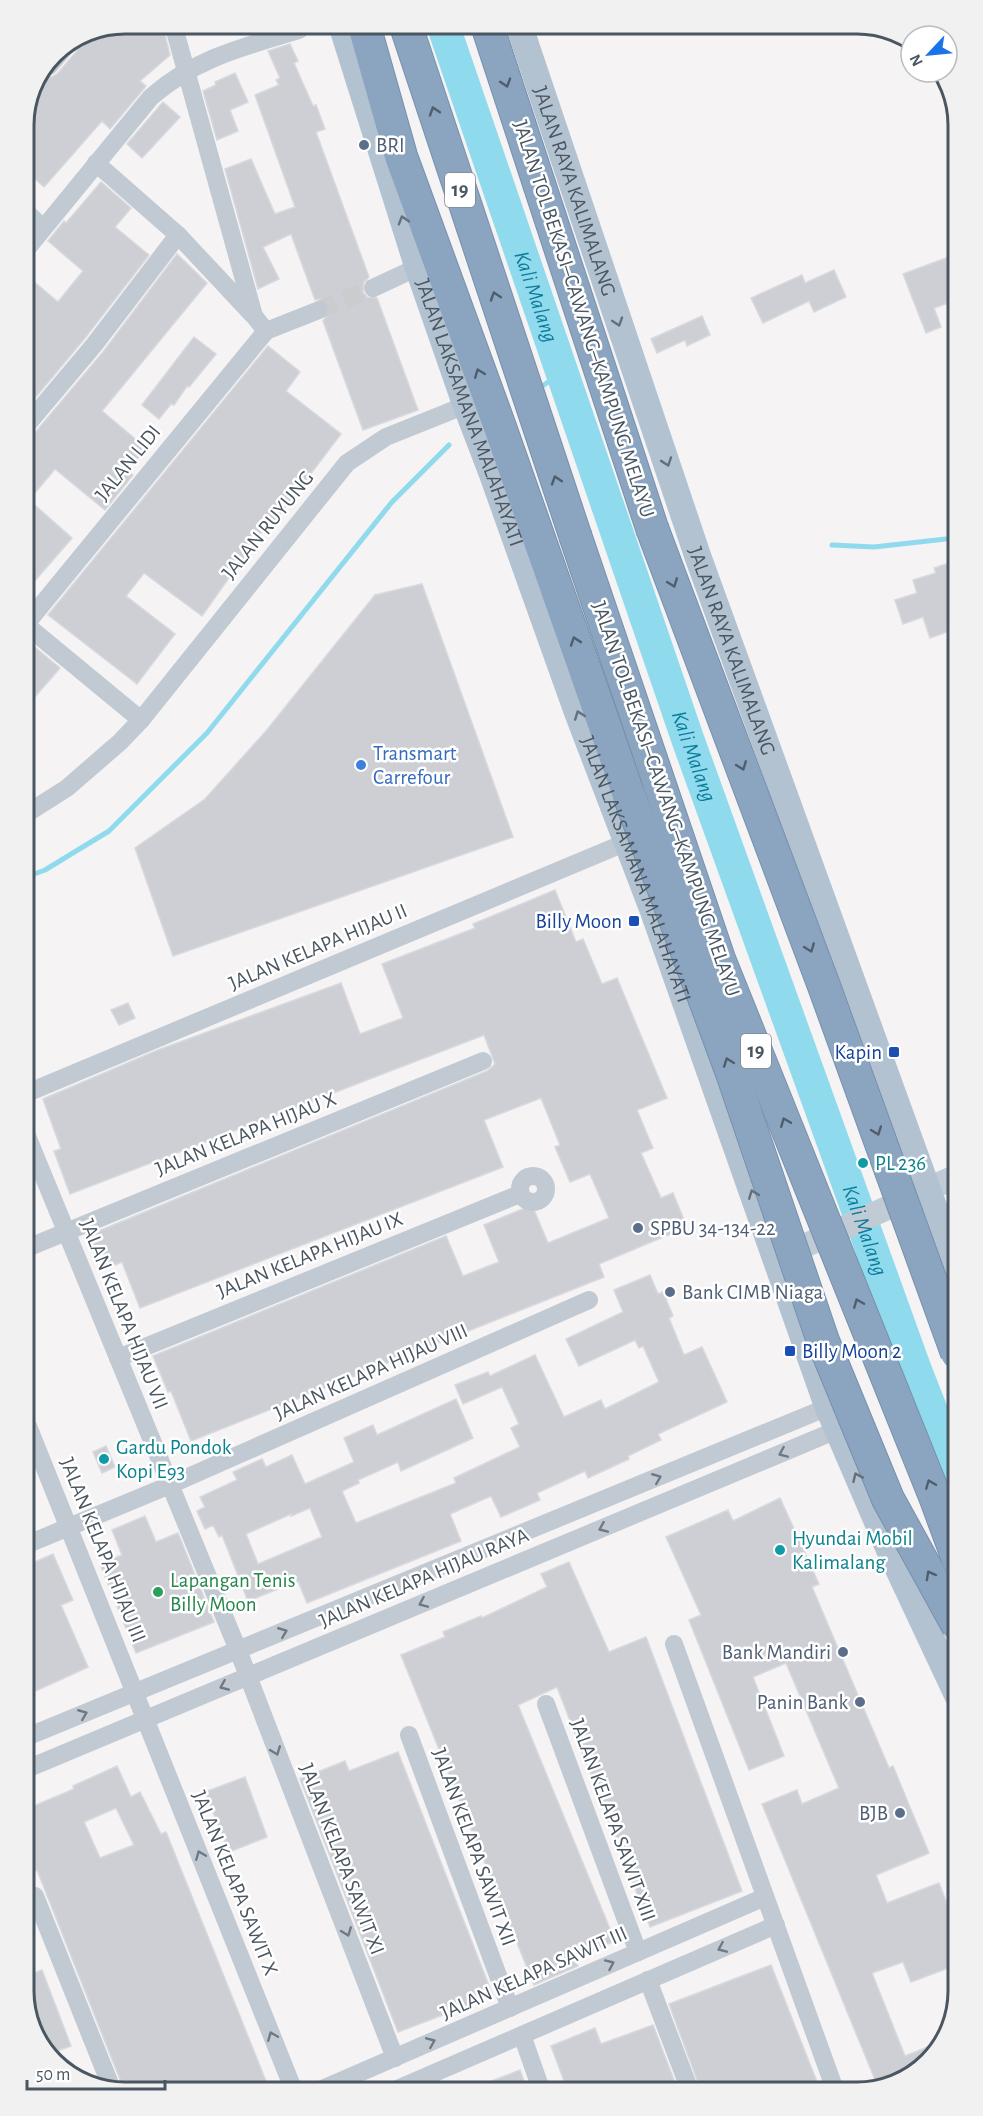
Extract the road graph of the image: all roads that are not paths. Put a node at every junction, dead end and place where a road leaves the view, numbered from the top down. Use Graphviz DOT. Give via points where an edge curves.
graph roads {
  1 [pos="175,34"];
  2 [pos="285,34"];
  3 [pos="345,34"];
  4 [pos="367,34"];
  5 [pos="408,34"];
  6 [pos="490,34"];
  7 [pos="523,35"];
  8 [pos="186,70"];
  9 [pos="96,163"];
  10 [pos="35,220"];
  11 [pos="43,228"];
  12 [pos="178,235"];
  13 [pos="35,238"];
  14 [pos="418,267"];
  15 [pos="373,288"];
  16 [pos="319,310"];
  17 [pos="254,316"];
  18 [pos="266,331"];
  19 [pos="468,410"];
  20 [pos="35,416"];
  21 [pos="35,614"];
  22 [pos="35,632"];
  23 [pos="141,720"];
  24 [pos="35,809"];
  25 [pos="627,842"];
  26 [pos="483,1061"];
  27 [pos="34,1090"];
  28 [pos="34,1154"];
  29 [pos="949,1180"];
  30 [pos="927,1191"];
  31 [pos="520,1194"];
  32 [pos="66,1232"];
  33 [pos="34,1245"];
  34 [pos="949,1250"];
  35 [pos="775,1259"];
  36 [pos="589,1300"];
  37 [pos="949,1331"];
  38 [pos="118,1358"];
  39 [pos="833,1419"];
  40 [pos="34,1442"];
  41 [pos="692,1464"];
  42 [pos="170,1485"];
  43 [pos="700,1488"];
  44 [pos="69,1528"];
  45 [pos="949,1534"];
  46 [pos="34,1542"];
  47 [pos="949,1610"];
  48 [pos="674,1644"];
  49 [pos="238,1650"];
  50 [pos="248,1676"];
  51 [pos="949,1677"];
  52 [pos="135,1692"];
  53 [pos="546,1704"];
  54 [pos="145,1719"];
  55 [pos="34,1734"];
  56 [pos="409,1735"];
  57 [pos="34,1766"];
  58 [pos="35,1896"];
  59 [pos="765,1897"];
  60 [pos="776,1925"];
  61 [pos="638,1952"];
  62 [pos="648,1980"];
  63 [pos="510,2008"];
  64 [pos="522,2035"];
  65 [pos="395,2058"];
  66 [pos="108,2080"];
  67 [pos="290,2081"];
  68 [pos="340,2081"];
  69 [pos="415,2081"];
  70 [pos="538,2082"];
  71 [pos="687,2082"];
  72 [pos="832,2082"];
  1 -- 8 [label="street"];
  2 -- 8 [label="street"];
  14 -- 3 [label="main road, JALAN LAKSAMANA MALAHAYATI, one-way"];
  47 -- 4 [label="highway, one-way, bridge" via="888,1498 823,1341 732,1073 401,156"];
  45 -- 5 [label="highway, JALAN TOL BEKASI–CAWANG–KAMPUNG MELAYU / 19, one-way, bridge" via="719,959"];
  6 -- 37 [label="highway, JALAN TOL BEKASI–CAWANG–KAMPUNG MELAYU, one-way, bridge" via="652,528"];
  7 -- 30 [label="main road, JALAN RAYA KALIMALANG, one-way" via="698,557"];
  8 -- 9 [label="street" via="151,97"];
  8 -- 17 [label="street"];
  9 -- 11 [label="street"];
  9 -- 12 [label="street"];
  10 -- 11 [label="street"];
  11 -- 13 [label="street"];
  12 -- 17 [label="street"];
  12 -- 20 [label="street"];
  14 -- 15 [label="street"];
  14 -- 19 [label="main road, JALAN LAKSAMANA MALAHAYATI"];
  16 -- 18 [label="street"];
  17 -- 18 [label="street"];
  18 -- 21 [label="street, JALAN LIDI"];
  19 -- 23 [label="street, JALAN RUYUNG" via="386,437 347,463"];
  25 -- 19 [label="main road, JALAN LAKSAMANA MALAHAYATI, one-way"];
  22 -- 23 [label="street"];
  23 -- 24 [label="street, JALAN RUYUNG" via="68,788"];
  25 -- 27 [label="street, JALAN KELAPA HIJAU II"];
  35 -- 25 [label="main road, JALAN LAKSAMANA MALAHAYATI, one-way"];
  26 -- 32 [label="street, JALAN KELAPA HIJAU X"];
  28 -- 32 [label="street, JALAN KELAPA HIJAU VII"];
  29 -- 30 [label="street"];
  30 -- 34 [label="main road, JALAN RAYA KALIMALANG"];
  30 -- 35 [label="street"];
  31 -- 38 [label="street, JALAN KELAPA HIJAU IX"];
  32 -- 33 [label="street, JALAN KELAPA HIJAU X"];
  32 -- 38 [label="street, JALAN KELAPA HIJAU VII"];
  35 -- 39 [label="main road, JALAN LAKSAMANA MALAHAYATI"];
  36 -- 42 [label="street, JALAN KELAPA HIJAU VIII"];
  38 -- 42 [label="street, JALAN KELAPA HIJAU VII"];
  39 -- 41 [label="street, JALAN KELAPA HIJAU RAYA"];
  39 -- 43 [label="street, JALAN KELAPA HIJAU RAYA, one-way"];
  51 -- 39 [label="main road, JALAN LAKSAMANA MALAHAYATI, one-way"];
  40 -- 44 [label="street, JALAN KELAPA HIJAU III"];
  41 -- 43 [label="street"];
  49 -- 41 [label="street, JALAN KELAPA HIJAU RAYA, one-way"];
  42 -- 44 [label="street, JALAN KELAPA HIJAU VIII"];
  42 -- 49 [label="street, JALAN KELAPA HIJAU VII"];
  43 -- 50 [label="street, JALAN KELAPA HIJAU RAYA, one-way"];
  44 -- 46 [label="street, JALAN KELAPA HIJAU VIII"];
  44 -- 52 [label="street, JALAN KELAPA HIJAU III"];
  48 -- 59 [label="street"];
  49 -- 50 [label="street, JALAN KELAPA HIJAU VII"];
  49 -- 52 [label="street, JALAN KELAPA HIJAU RAYA"];
  50 -- 54 [label="street, JALAN KELAPA HIJAU RAYA, one-way"];
  50 -- 65 [label="street, JALAN KELAPA SAWIT XI, one-way"];
  52 -- 54 [label="street, JALAN KELAPA SAWIT X"];
  55 -- 52 [label="street, JALAN KELAPA HIJAU RAYA, one-way"];
  53 -- 61 [label="street, JALAN KELAPA SAWIT XIII"];
  54 -- 57 [label="street, JALAN KELAPA HIJAU RAYA"];
  67 -- 54 [label="street, JALAN KELAPA SAWIT X, one-way"];
  56 -- 63 [label="street, JALAN KELAPA SAWIT XII"];
  58 -- 66 [label="street"];
  59 -- 60 [label="street"];
  59 -- 61 [label="street, JALAN KELAPA SAWIT III"];
  60 -- 62 [label="street, one-way"];
  60 -- 72 [label="street"];
  63 -- 61 [label="street, JALAN KELAPA SAWIT III, one-way"];
  62 -- 64 [label="street"];
  62 -- 71 [label="street"];
  65 -- 63 [label="street, JALAN KELAPA SAWIT III, one-way"];
  64 -- 69 [label="street"];
  64 -- 70 [label="street"];
  65 -- 68 [label="street, JALAN KELAPA SAWIT III"];
}
